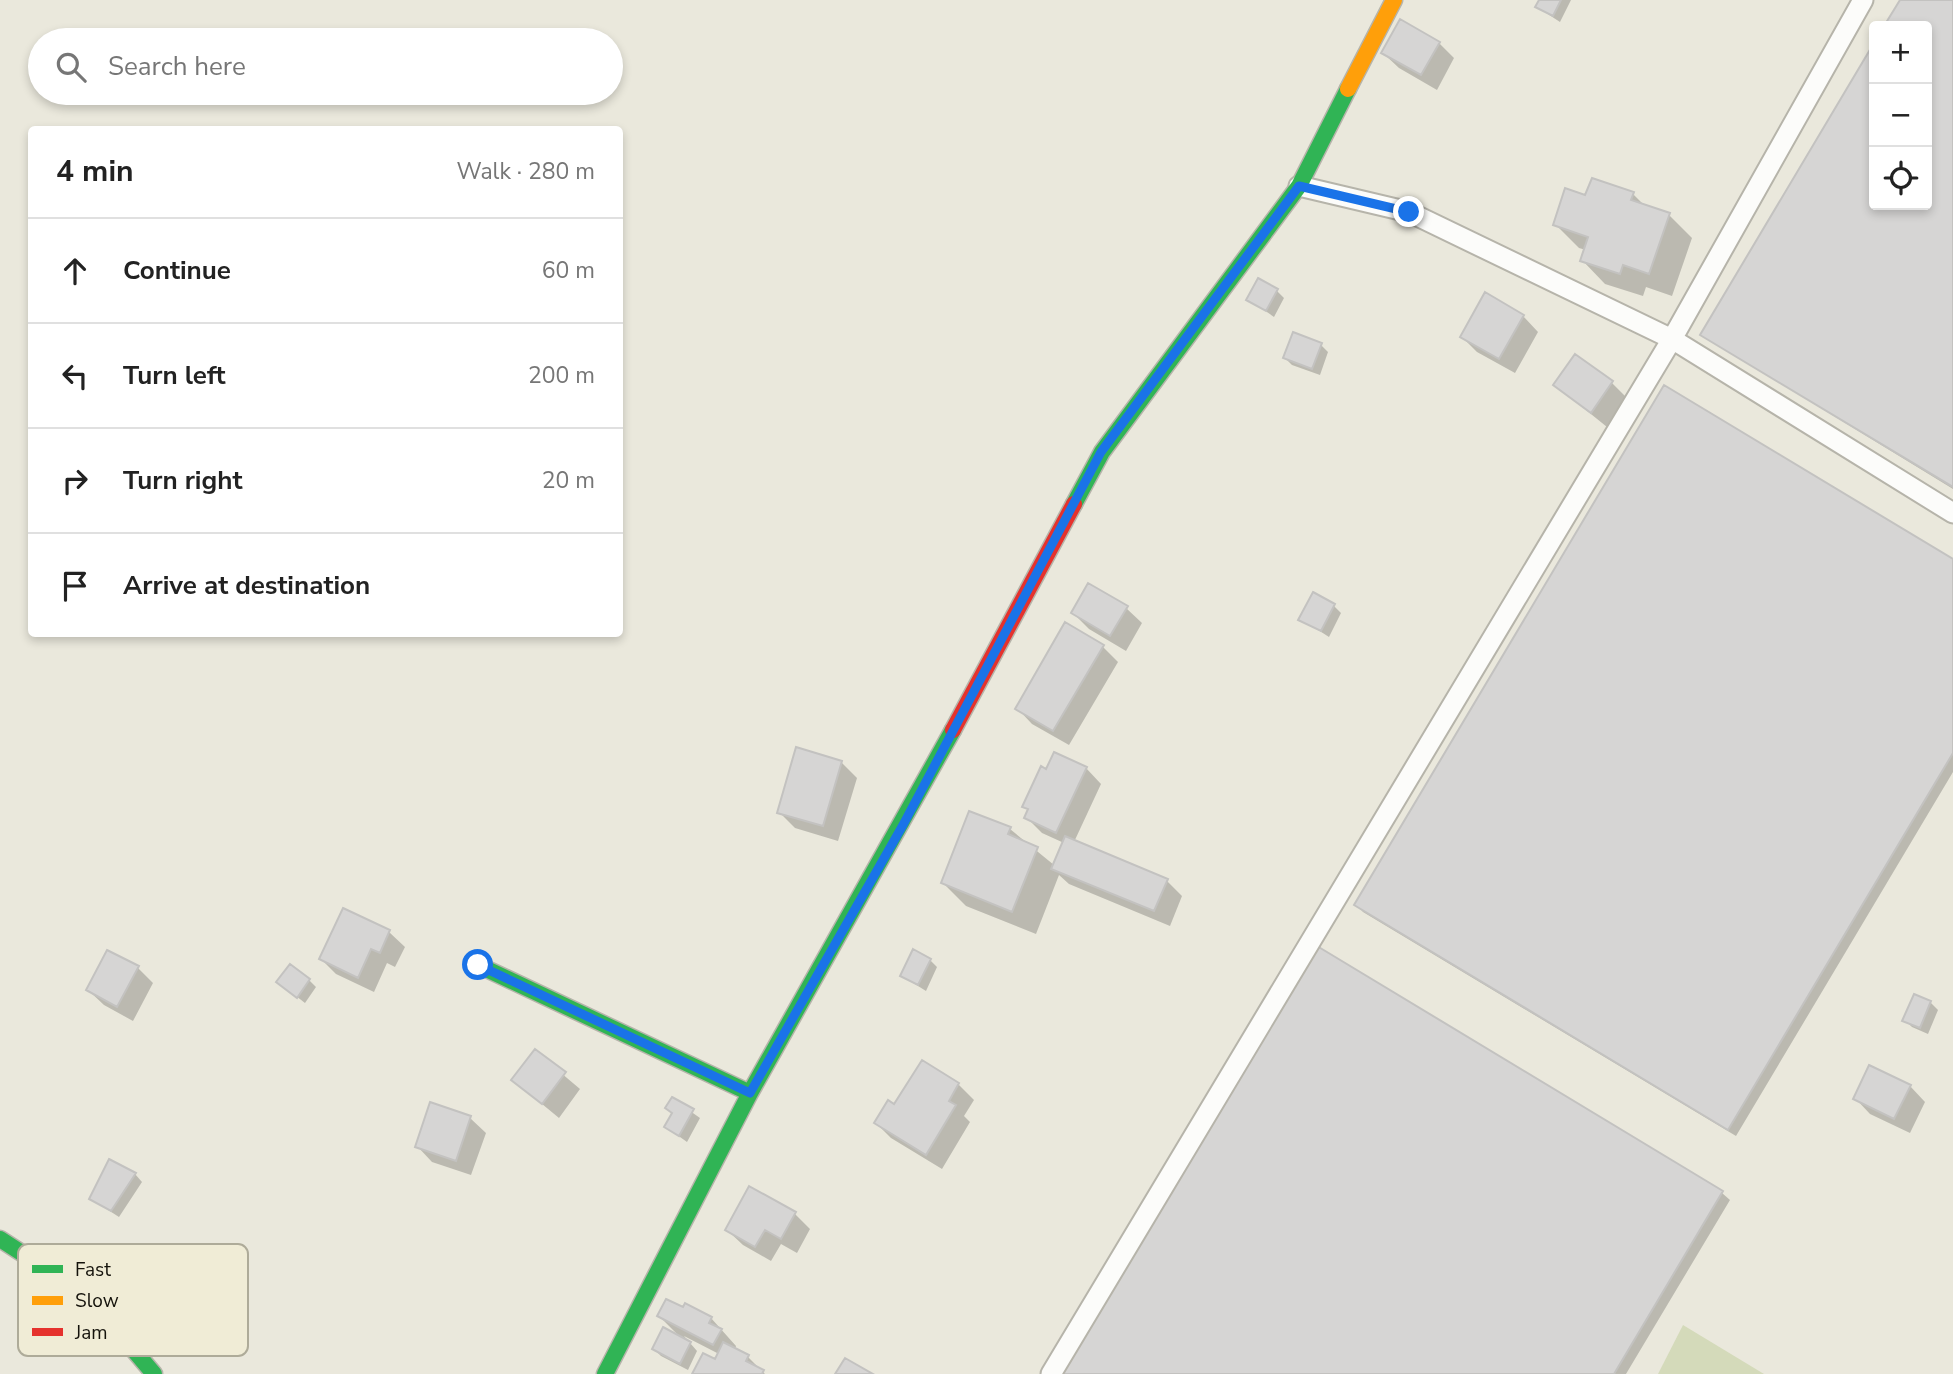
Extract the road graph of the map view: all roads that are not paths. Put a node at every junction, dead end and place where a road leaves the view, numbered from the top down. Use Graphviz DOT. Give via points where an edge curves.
graph roads {
  1 [pos="1394,0"];
  2 [pos="1863,0"];
  3 [pos="1299,186"];
  4 [pos="1672,339"];
  5 [pos="1953,513"];
  6 [pos="478,965"];
  7 [pos="750,1093"];
  8 [pos="0,1239"];
  9 [pos="18,1251"];
  10 [pos="139,1356"];
  11 [pos="154,1374"];
  12 [pos="605,1374"];
  13 [pos="1051,1374"];
  1 -- 3 [label="street"];
  2 -- 4 [label="lane"];
  3 -- 4 [label="lane" via="1409,212"];
  3 -- 7 [label="street" via="1101,452 903,825"];
  4 -- 5 [label="lane"];
  4 -- 13 [label="lane"];
  6 -- 7 [label="street"];
  7 -- 12 [label="street"];
  8 -- 9 [label="street"];
  10 -- 11 [label="street"];
}
